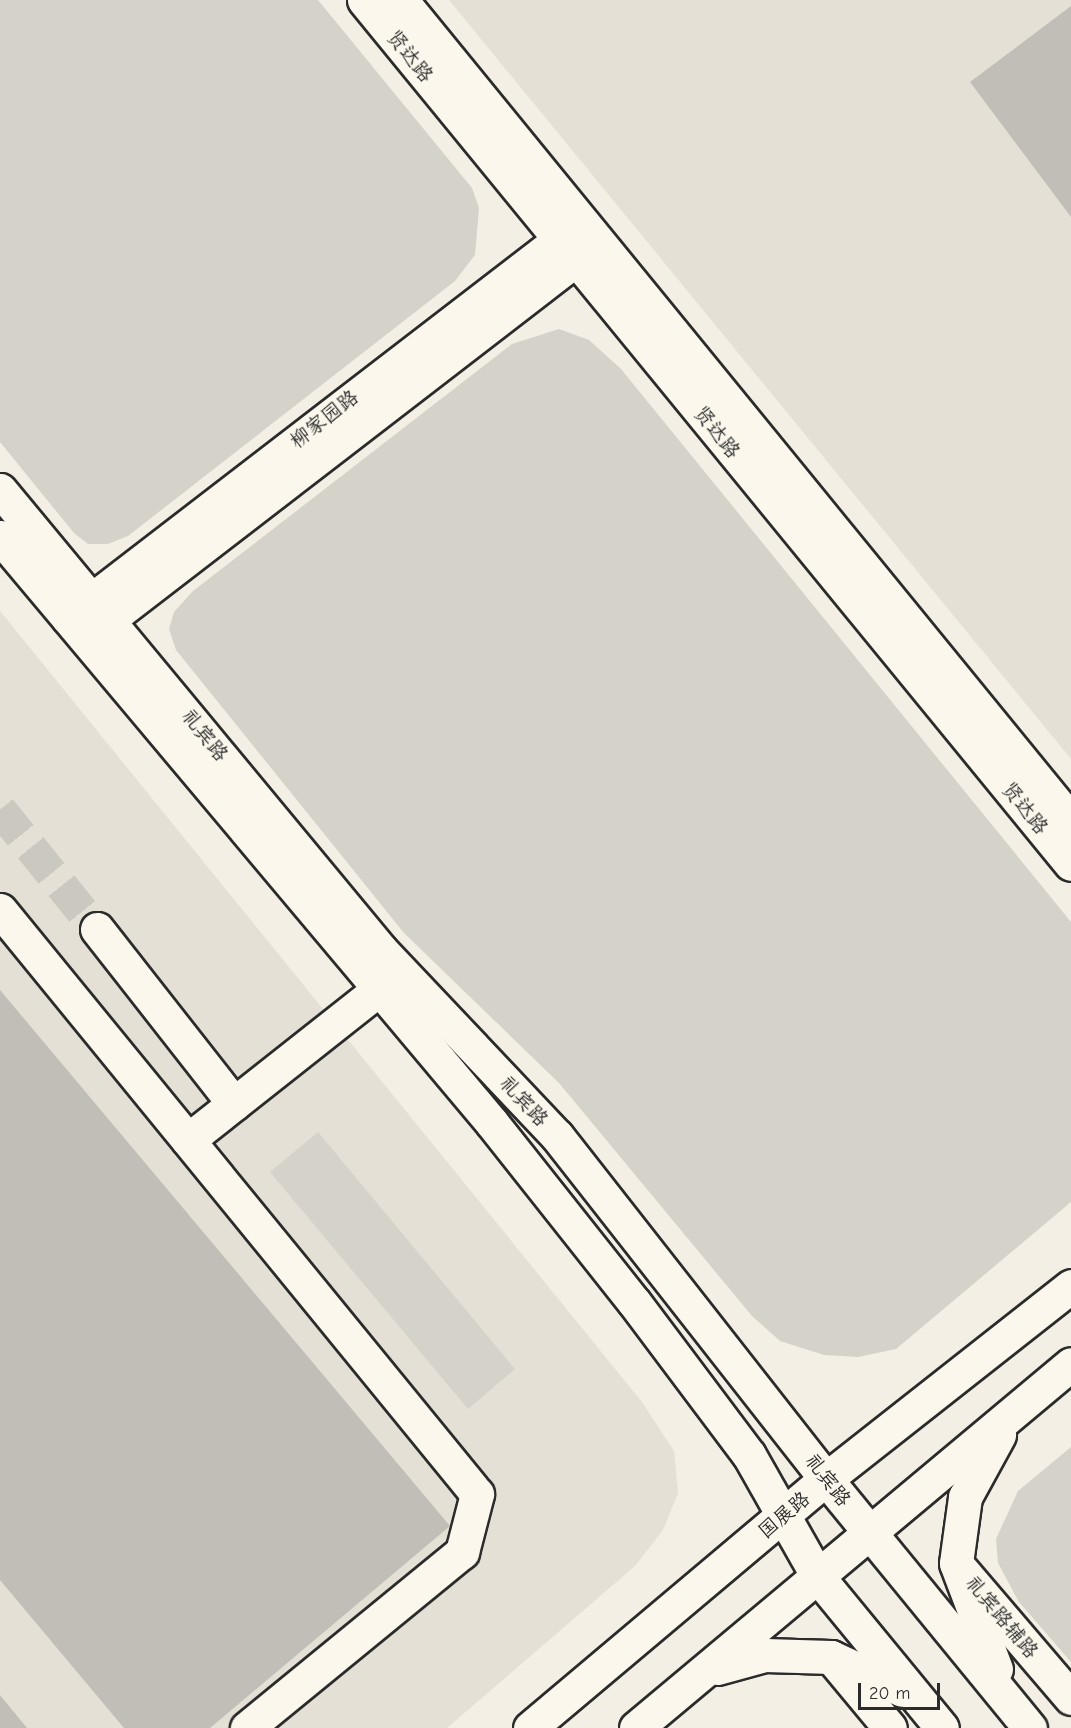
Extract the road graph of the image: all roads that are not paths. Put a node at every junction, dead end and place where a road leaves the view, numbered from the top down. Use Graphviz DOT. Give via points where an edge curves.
graph roads {
  1 [pos="364,0"];
  2 [pos="400,0"];
  3 [pos="579,240"];
  4 [pos="0,490"];
  5 [pos="0,537"];
  6 [pos="88,619"];
  7 [pos="1071,820"];
  8 [pos="1071,864"];
  9 [pos="0,910"];
  10 [pos="97,929"];
  11 [pos="377,992"];
  12 [pos="234,1104"];
  13 [pos="188,1140"];
  14 [pos="1071,1286"];
  15 [pos="1071,1364"];
  16 [pos="1026,1401"];
  17 [pos="826,1479"];
  18 [pos="782,1516"];
  19 [pos="869,1533"];
  20 [pos="956,1563"];
  21 [pos="818,1577"];
  22 [pos="831,1657"];
  23 [pos="707,1670"];
  24 [pos="1071,1698"];
  25 [pos="247,1728"];
  26 [pos="530,1728"];
  27 [pos="636,1728"];
  28 [pos="890,1728"];
  29 [pos="941,1728"];
  30 [pos="1030,1728"];
  1 -- 3 [label="main road, 贤达路"];
  2 -- 3 [label="main road, 贤达路"];
  3 -- 6 [label="main road, 柳家园路"];
  3 -- 7 [label="main road, 贤达路"];
  3 -- 8 [label="main road, 贤达路"];
  4 -- 6 [label="main road, 礼宾路"];
  5 -- 6 [label="main road, 礼宾路"];
  6 -- 11 [label="main road, 礼宾路"];
  6 -- 17 [label="main road, 礼宾路" via="381,950 558,1136"];
  9 -- 13 [label="main road"];
  10 -- 12 [label="main road"];
  11 -- 12 [label="main road"];
  11 -- 18 [label="main road, 礼宾路" via="492,1123 634,1302 749,1455"];
  12 -- 13 [label="main road"];
  13 -- 25 [label="main road" via="477,1494 462,1552"];
  14 -- 17 [label="main road, 国展路"];
  15 -- 16 [label="main road"];
  16 -- 19 [label="main road"];
  16 -- 20 [label="main road" via="981,1462 965,1497"];
  17 -- 18 [label="main road, 国展路"];
  17 -- 19 [label="main road, 礼宾路"];
  18 -- 21 [label="main road, 礼宾路"];
  18 -- 26 [label="main road, 国展路"];
  19 -- 21 [label="main road"];
  19 -- 30 [label="main road, 礼宾路"];
  20 -- 24 [label="main road, 礼宾路辅路"];
  20 -- 30 [label="main road" via="978,1629"];
  21 -- 23 [label="main road"];
  21 -- 29 [label="main road, 礼宾路"];
  22 -- 23 [label="main road" via="765,1655"];
  22 -- 28 [label="main road"];
  22 -- 29 [label="main road" via="897,1686"];
  23 -- 27 [label="main road"];
}
